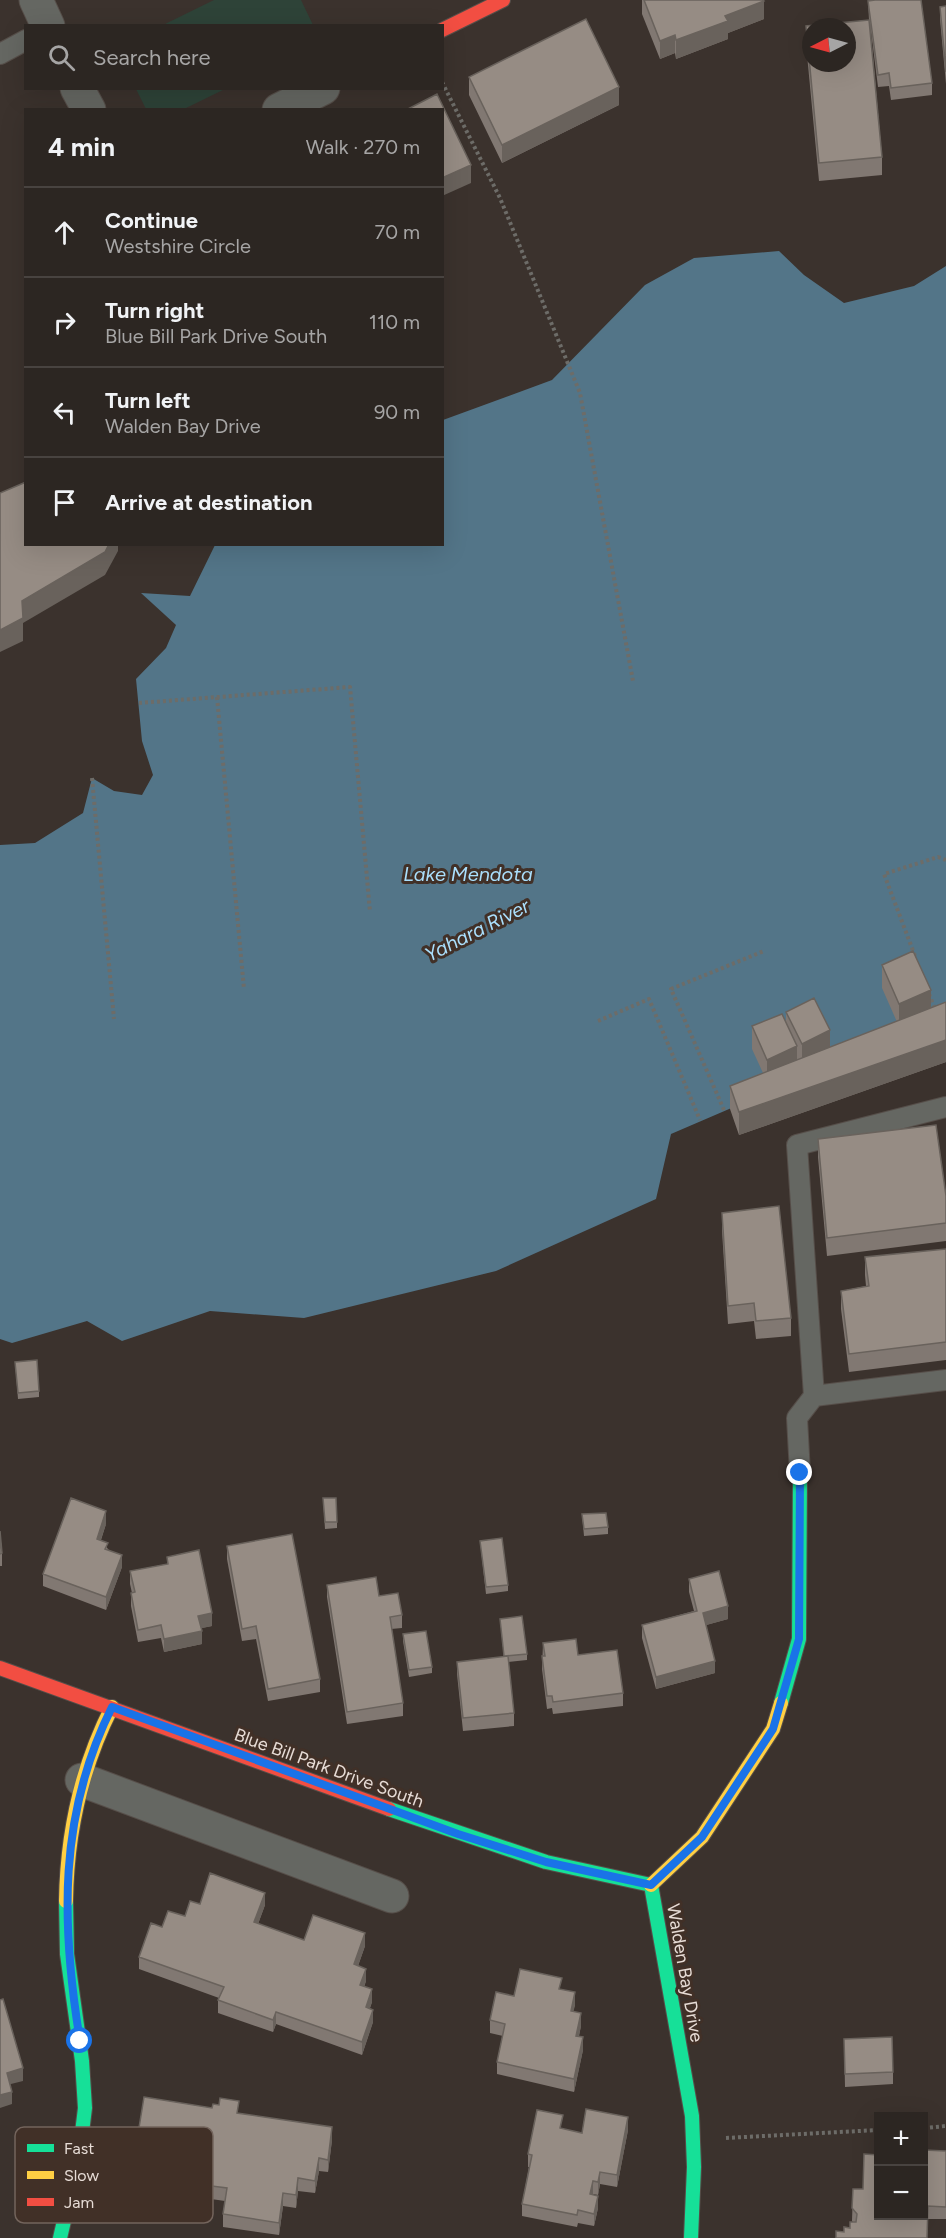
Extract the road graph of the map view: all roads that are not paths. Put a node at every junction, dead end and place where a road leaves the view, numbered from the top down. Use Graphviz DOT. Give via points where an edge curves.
graph roads {
  1 [pos="36,0"];
  2 [pos="503,0"];
  3 [pos="47,24"];
  4 [pos="444,29"];
  5 [pos="24,41"];
  6 [pos="0,54"];
  7 [pos="78,90"];
  8 [pos="319,90"];
  9 [pos="88,108"];
  10 [pos="283,108"];
  11 [pos="946,1107"];
  12 [pos="946,1380"];
  13 [pos="814,1396"];
  14 [pos="800,1473"];
  15 [pos="0,1668"];
  16 [pos="112,1707"];
  17 [pos="82,1780"];
  18 [pos="651,1885"];
  19 [pos="392,1896"];
  20 [pos="82,2127"];
  21 [pos="64,2223"];
  22 [pos="60,2238"];
  23 [pos="692,2238"];
  1 -- 3 [label="street"];
  2 -- 4 [label="street"];
  5 -- 6 [label="lane"];
  7 -- 9 [label="street"];
  8 -- 10 [label="street"];
  11 -- 13 [label="lane" via="797,1144"];
  12 -- 13 [label="lane"];
  13 -- 14 [label="lane" via="797,1418"];
  14 -- 18 [label="street, Walden Bay Drive" via="799,1639 773,1729 702,1837"];
  15 -- 16 [label="street, Blue Bill Park Drive South"];
  16 -- 17 [label="street"];
  16 -- 18 [label="street, Blue Bill Park Drive South" via="458,1834 546,1862"];
  17 -- 19 [label="street"];
  17 -- 20 [label="street" via="74,1814 67,1925 70,1980 80,2041 85,2108"];
  18 -- 23 [label="street, Walden Bay Drive" via="692,2116"];
  21 -- 22 [label="street"];
}
